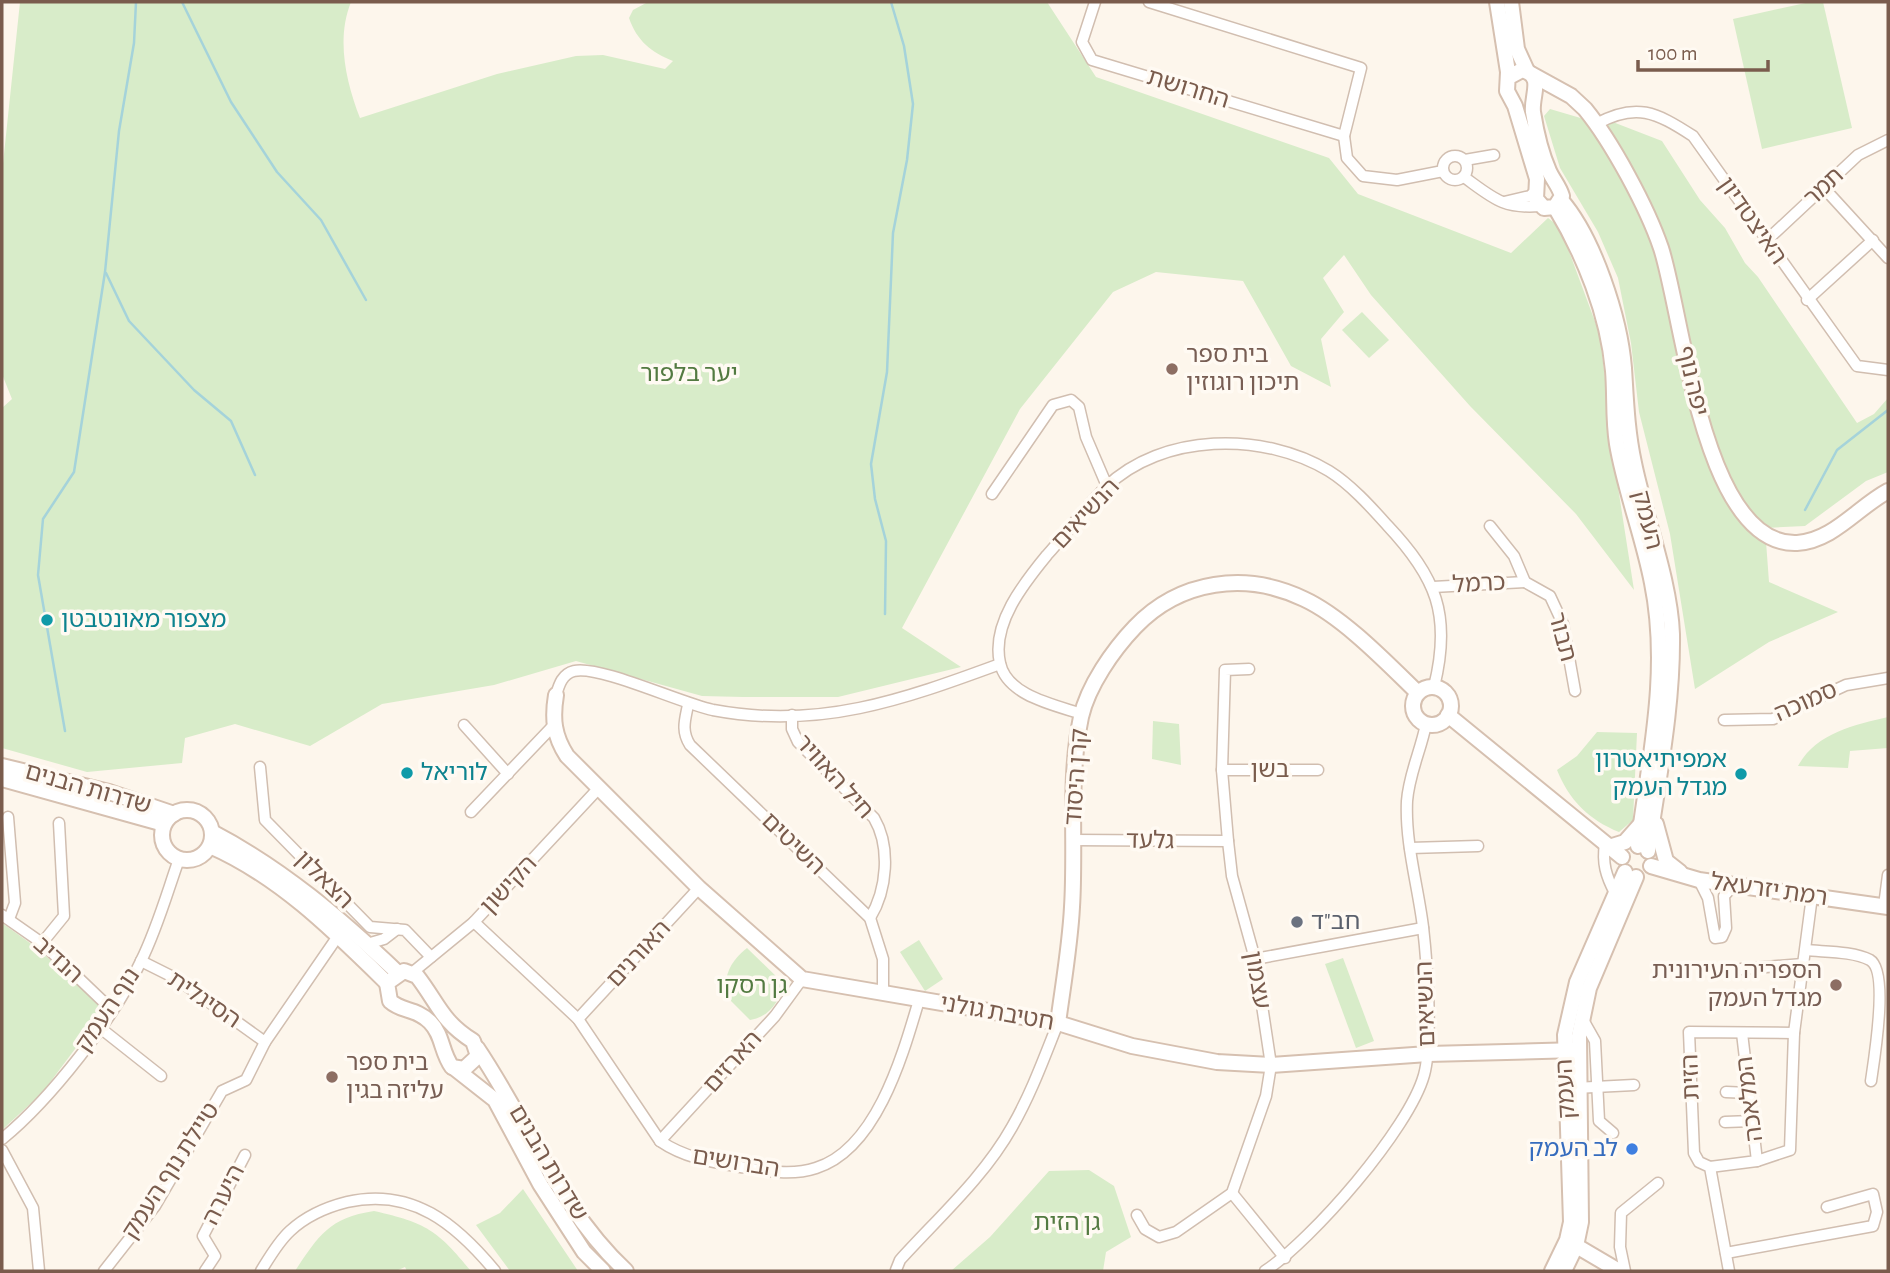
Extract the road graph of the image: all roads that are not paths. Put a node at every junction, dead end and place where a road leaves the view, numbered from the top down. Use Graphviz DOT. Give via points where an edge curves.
graph roads {
  1 [pos="1095,2"];
  2 [pos="1150,2"];
  3 [pos="1497,2"];
  4 [pos="1511,2"];
  5 [pos="1529,73"];
  6 [pos="1509,77"];
  7 [pos="1534,94"];
  8 [pos="1571,96"];
  9 [pos="1596,124"];
  10 [pos="1344,136"];
  11 [pos="1888,140"];
  12 [pos="1494,155"];
  13 [pos="1465,160"];
  14 [pos="1443,171"];
  15 [pos="1464,177"];
  16 [pos="1824,188"];
  17 [pos="1537,190"];
  18 [pos="1500,203"];
  19 [pos="1552,204"];
  20 [pos="1873,240"];
  21 [pos="1766,241"];
  22 [pos="1888,258"];
  23 [pos="1807,300"];
  24 [pos="1888,370"];
  25 [pos="1107,486"];
  26 [pos="1888,491"];
  27 [pos="992,494"];
  28 [pos="1490,526"];
  29 [pos="1525,582"];
  30 [pos="1433,587"];
  31 [pos="1000,664"];
  32 [pos="1249,669"];
  33 [pos="1888,678"];
  34 [pos="1434,687"];
  35 [pos="1575,691"];
  36 [pos="1418,693"];
  37 [pos="556,695"];
  38 [pos="688,705"];
  39 [pos="1082,714"];
  40 [pos="792,715"];
  41 [pos="1448,715"];
  42 [pos="1724,720"];
  43 [pos="1426,724"];
  44 [pos="464,725"];
  45 [pos="553,726"];
  46 [pos="2,766"];
  47 [pos="260,767"];
  48 [pos="1318,770"];
  49 [pos="1222,771"];
  50 [pos="508,774"];
  51 [pos="2,779"];
  52 [pos="597,790"];
  53 [pos="1654,810"];
  54 [pos="471,811"];
  55 [pos="8,817"];
  56 [pos="169,819"];
  57 [pos="59,822"];
  58 [pos="1641,824"];
  59 [pos="211,839"];
  60 [pos="1073,840"];
  61 [pos="1228,841"];
  62 [pos="1478,846"];
  63 [pos="1607,846"];
  64 [pos="1410,848"];
  65 [pos="1643,849"];
  66 [pos="1622,857"];
  67 [pos="179,859"];
  68 [pos="1651,866"];
  69 [pos="1631,875"];
  70 [pos="1888,875"];
  71 [pos="1684,876"];
  72 [pos="1699,880"];
  73 [pos="1734,885"];
  74 [pos="699,888"];
  75 [pos="1615,893"];
  76 [pos="1812,896"];
  77 [pos="1886,907"];
  78 [pos="5,917"];
  79 [pos="870,918"];
  80 [pos="474,922"];
  81 [pos="1423,928"];
  82 [pos="397,929"];
  83 [pos="338,936"];
  84 [pos="42,943"];
  85 [pos="367,944"];
  86 [pos="1806,950"];
  87 [pos="431,957"];
  88 [pos="1255,959"];
  89 [pos="141,961"];
  90 [pos="1803,964"];
  91 [pos="1741,969"];
  92 [pos="406,973"];
  93 [pos="802,979"];
  94 [pos="387,983"];
  95 [pos="883,993"];
  96 [pos="919,1000"];
  97 [pos="111,1010"];
  98 [pos="1582,1018"];
  99 [pos="579,1019"];
  100 [pos="1058,1023"];
  101 [pos="99,1027"];
  102 [pos="1742,1032"];
  103 [pos="1794,1033"];
  104 [pos="265,1042"];
  105 [pos="477,1048"];
  106 [pos="1571,1051"];
  107 [pos="1429,1054"];
  108 [pos="1271,1065"];
  109 [pos="452,1066"];
  110 [pos="161,1076"];
  111 [pos="1871,1082"];
  112 [pos="1634,1085"];
  113 [pos="1596,1087"];
  114 [pos="1573,1088"];
  115 [pos="1726,1092"];
  116 [pos="1749,1093"];
  117 [pos="1752,1121"];
  118 [pos="1725,1122"];
  119 [pos="1613,1133"];
  120 [pos="2,1139"];
  121 [pos="660,1142"];
  122 [pos="2,1150"];
  123 [pos="245,1155"];
  124 [pos="1757,1161"];
  125 [pos="1710,1167"];
  126 [pos="1658,1183"];
  127 [pos="1232,1193"];
  128 [pos="1827,1207"];
  129 [pos="1137,1215"];
  130 [pos="1572,1243"];
  131 [pos="1726,1253"];
  132 [pos="1285,1258"];
  133 [pos="39,1271"];
  134 [pos="104,1271"];
  135 [pos="205,1271"];
  136 [pos="261,1271"];
  137 [pos="495,1271"];
  138 [pos="603,1271"];
  139 [pos="626,1271"];
  140 [pos="896,1271"];
  141 [pos="1265,1271"];
  142 [pos="1552,1271"];
  143 [pos="1564,1271"];
  144 [pos="1619,1271"];
  145 [pos="1625,1271"];
  146 [pos="1730,1271"];
  1 -- 10 [label="street, החרושת" via="1082,42 1093,60"];
  2 -- 10 [label="street" via="1361,68"];
  3 -- 6 [label="main road, העמק"];
  4 -- 5 [label="main road, העמק" via="1517,49"];
  5 -- 6 [label="main road" via="1517,71"];
  5 -- 7 [label="main road, העמק" via="1536,82"];
  5 -- 8 [label="main road, יפה נוף"];
  6 -- 17 [label="main road, העמק" via="1507,91"];
  7 -- 8 [label="main road" via="1551,90"];
  7 -- 19 [label="main road, העמק"];
  8 -- 9 [label="main road, יפה נוף"];
  9 -- 21 [label="street, האיצטדיון" via="1618,112 1640,111 1657,115 1693,136"];
  9 -- 26 [label="main road, יפה נוף" via="1657,237 1700,415 1746,521 1775,540 1811,541"];
  10 -- 14 [label="street" via="1347,158 1363,176 1397,180"];
  11 -- 16 [label="street, תמר" via="1858,155"];
  12 -- 13 [label="street"];
  13 -- 14 [label="street" via="1450,157"];
  13 -- 15 [label="street"];
  14 -- 15 [label="street" via="1450,180"];
  15 -- 18 [label="street"];
  16 -- 20 [label="street"];
  16 -- 21 [label="street, תמר"];
  17 -- 18 [label="street"];
  17 -- 19 [label="main road, העמק" via="1536,199"];
  18 -- 19 [label="street" via="1511,207"];
  19 -- 53 [label="main road, העמק" via="1579,226 1608,295 1624,366 1633,462 1667,597 1671,680"];
  19 -- 58 [label="main road, העמק" via="1574,239 1605,326 1619,456 1653,584 1657,715"];
  20 -- 22 [label="street"];
  20 -- 23 [label="street"];
  21 -- 23 [label="street, האיצטדיון"];
  23 -- 24 [label="street, האיצטדיון" via="1857,366"];
  25 -- 27 [label="street" via="1079,407 1071,400 1053,405"];
  25 -- 30 [label="street, הנשיאים" via="1167,450 1241,444 1287,454 1328,471 1367,504 1416,556"];
  25 -- 31 [label="street, הנשיאים" via="1014,601 1003,624"];
  28 -- 29 [label="street, תבור" via="1514,556"];
  29 -- 30 [label="street, כרמל"];
  29 -- 35 [label="street, תבור" via="1550,596 1563,624"];
  30 -- 34 [label="street, הנשיאים" via="1442,645"];
  31 -- 39 [label="street" via="1008,677 1034,698"];
  31 -- 40 [label="street" via="881,705"];
  32 -- 49 [label="street, עצמון" via="1225,670"];
  33 -- 42 [label="street, סמוכה" via="1846,685 1773,719"];
  34 -- 36 [label="main road"];
  34 -- 41 [label="main road" via="1448,695"];
  36 -- 39 [label="main road, קרן היסוד" via="1306,599 1251,582 1218,583 1167,599 1141,621 1120,642"];
  36 -- 43 [label="main road" via="1414,710"];
  37 -- 38 [label="street" via="565,676 585,671"];
  37 -- 45 [label="main road"];
  38 -- 40 [label="street" via="731,713"];
  38 -- 79 [label="street, השיטים" via="684,725 690,745"];
  39 -- 60 [label="main road, קרן היסוד" via="1075,755"];
  40 -- 79 [label="street, חיל האוויר" via="798,742 880,828 882,890"];
  41 -- 43 [label="main road" via="1441,722"];
  41 -- 63 [label="main road"];
  43 -- 64 [label="street, הנשיאים" via="1407,802"];
  44 -- 50 [label="street"];
  45 -- 50 [label="street"];
  45 -- 52 [label="main road" via="567,756"];
  46 -- 56 [label="main road, שדרות הבנים" via="109,792"];
  47 -- 82 [label="street, הצאלון" via="265,820 370,927"];
  48 -- 49 [label="street, בשן"];
  49 -- 61 [label="street, עצמון"];
  50 -- 54 [label="street"];
  51 -- 56 [label="main road, שדרות הבנים"];
  52 -- 74 [label="main road"];
  52 -- 80 [label="street, הקישון"];
  53 -- 65 [label="main road, העמק"];
  53 -- 71 [label="main road" via="1658,841 1667,861"];
  55 -- 78 [label="street" via="15,903"];
  56 -- 59 [label="main road" via="182,811 198,813 210,824"];
  56 -- 67 [label="main road" via="162,841"];
  57 -- 84 [label="street" via="64,916"];
  58 -- 63 [label="main road" via="1625,842"];
  58 -- 65 [label="main road, העמק"];
  59 -- 67 [label="main road" via="193,860"];
  59 -- 83 [label="main road" via="285,890"];
  59 -- 85 [label="main road" via="243,848 337,915"];
  60 -- 61 [label="street, גלעד"];
  60 -- 100 [label="main road, קרן היסוד" via="1072,908"];
  61 -- 88 [label="street, עצמון" via="1232,876"];
  62 -- 64 [label="street"];
  63 -- 66 [label="main road"];
  63 -- 75 [label="street" via="1603,857 1606,877"];
  64 -- 81 [label="street, הנשיאים"];
  65 -- 66 [label="main road" via="1628,849"];
  65 -- 68 [label="main road"];
  66 -- 69 [label="main road"];
  67 -- 89 [label="street, נוף העמק"];
  68 -- 69 [label="main road" via="1646,874"];
  68 -- 71 [label="main road, רמת יזרעאל"];
  69 -- 75 [label="main road, העמק"];
  69 -- 98 [label="main road, העמק" via="1588,988"];
  70 -- 77 [label="street"];
  71 -- 72 [label="main road, רמת יזרעאל"];
  72 -- 73 [label="main road, רמת יזרעאל"];
  72 -- 73 [label="street" via="1708,898 1715,938 1722,937 1726,928 1724,896"];
  73 -- 76 [label="main road, רמת יזרעאל"];
  74 -- 93 [label="main road"];
  74 -- 99 [label="street, האורנים"];
  75 -- 106 [label="main road, העמק" via="1577,982"];
  76 -- 77 [label="main road, רמת יזרעאל"];
  76 -- 86 [label="street"];
  78 -- 84 [label="street, הנדיב"];
  79 -- 95 [label="street, השיטים" via="883,959"];
  80 -- 87 [label="street, הקישון"];
  80 -- 99 [label="street, הברושים"];
  81 -- 88 [label="street"];
  81 -- 107 [label="street, הנשיאים"];
  82 -- 85 [label="street"];
  82 -- 87 [label="street, הצאלון" via="405,930"];
  83 -- 94 [label="main road"];
  83 -- 104 [label="street"];
  84 -- 97 [label="street, הנדיב"];
  85 -- 92 [label="main road"];
  86 -- 90 [label="street"];
  86 -- 111 [label="street" via="1863,958 1879,970"];
  87 -- 92 [label="street, הקישון"];
  88 -- 108 [label="street, עצמון"];
  89 -- 97 [label="street, נוף העמק"];
  89 -- 104 [label="street, הסיגלית" via="177,979"];
  90 -- 91 [label="street"];
  90 -- 103 [label="street"];
  92 -- 94 [label="main road"];
  92 -- 105 [label="main road, שדרות הבנים" via="458,1034"];
  93 -- 95 [label="main road, חטיבת גולני"];
  93 -- 121 [label="street, הארזים" via="775,1016"];
  94 -- 109 [label="main road" via="387,996 395,1005 416,1010 430,1022 442,1038 445,1057"];
  95 -- 96 [label="main road, חטיבת גולני"];
  96 -- 100 [label="main road, חטיבת גולני"];
  96 -- 121 [label="street, הברושים" via="887,1094 858,1137 819,1168 752,1169 677,1153"];
  97 -- 101 [label="street, נוף העמק"];
  98 -- 106 [label="main road, העמק"];
  98 -- 113 [label="street" via="1595,1041"];
  99 -- 121 [label="street, הברושים"];
  100 -- 108 [label="main road, חטיבת גולני" via="1171,1054"];
  100 -- 140 [label="street" via="1011,1129 976,1176 900,1260"];
  101 -- 110 [label="street"];
  101 -- 120 [label="street, נוף העמק" via="48,1096"];
  102 -- 103 [label="street, הזית"];
  102 -- 116 [label="street, המלאכה"];
  102 -- 125 [label="street, הזית" via="1689,1032 1693,1153"];
  103 -- 124 [label="street" via="1790,1150"];
  104 -- 134 [label="street, טיילת נוף העמק" via="246,1080 222,1091 155,1206"];
  105 -- 109 [label="main road" via="472,1064 464,1069"];
  105 -- 139 [label="main road, שדרות הבנים" via="564,1198"];
  106 -- 107 [label="main road, חטיבת גולני"];
  106 -- 114 [label="main road, העמק"];
  107 -- 108 [label="main road, חטיבת גולני"];
  107 -- 132 [label="street, הנשיאים" via="1424,1078 1391,1137 1325,1219"];
  108 -- 127 [label="street, עצמון" via="1266,1096"];
  109 -- 138 [label="main road, שדרות הבנים" via="495,1100 540,1184 584,1252"];
  112 -- 113 [label="street"];
  113 -- 114 [label="street"];
  113 -- 119 [label="street" via="1599,1121"];
  114 -- 130 [label="main road, העמק"];
  115 -- 116 [label="street"];
  116 -- 117 [label="street, המלאכה"];
  117 -- 118 [label="street"];
  117 -- 124 [label="street, המלאכה"];
  122 -- 133 [label="street" via="33,1208"];
  123 -- 135 [label="street, היערה" via="203,1236 215,1256"];
  124 -- 125 [label="street, המלאכה"];
  125 -- 131 [label="street, הזית"];
  126 -- 145 [label="street" via="1621,1213 1619,1235"];
  127 -- 129 [label="street" via="1176,1232 1159,1237 1145,1229"];
  127 -- 132 [label="street"];
  128 -- 131 [label="street" via="1873,1194 1877,1212 1873,1226"];
  130 -- 142 [label="main road, העמק"];
  130 -- 143 [label="main road, העמק"];
  130 -- 144 [label="main road"];
  131 -- 146 [label="street, הזית"];
  132 -- 141 [label="street, הנשיאים"];
  136 -- 137 [label="street" via="289,1232 316,1214 378,1197 412,1204 443,1219"];
}
